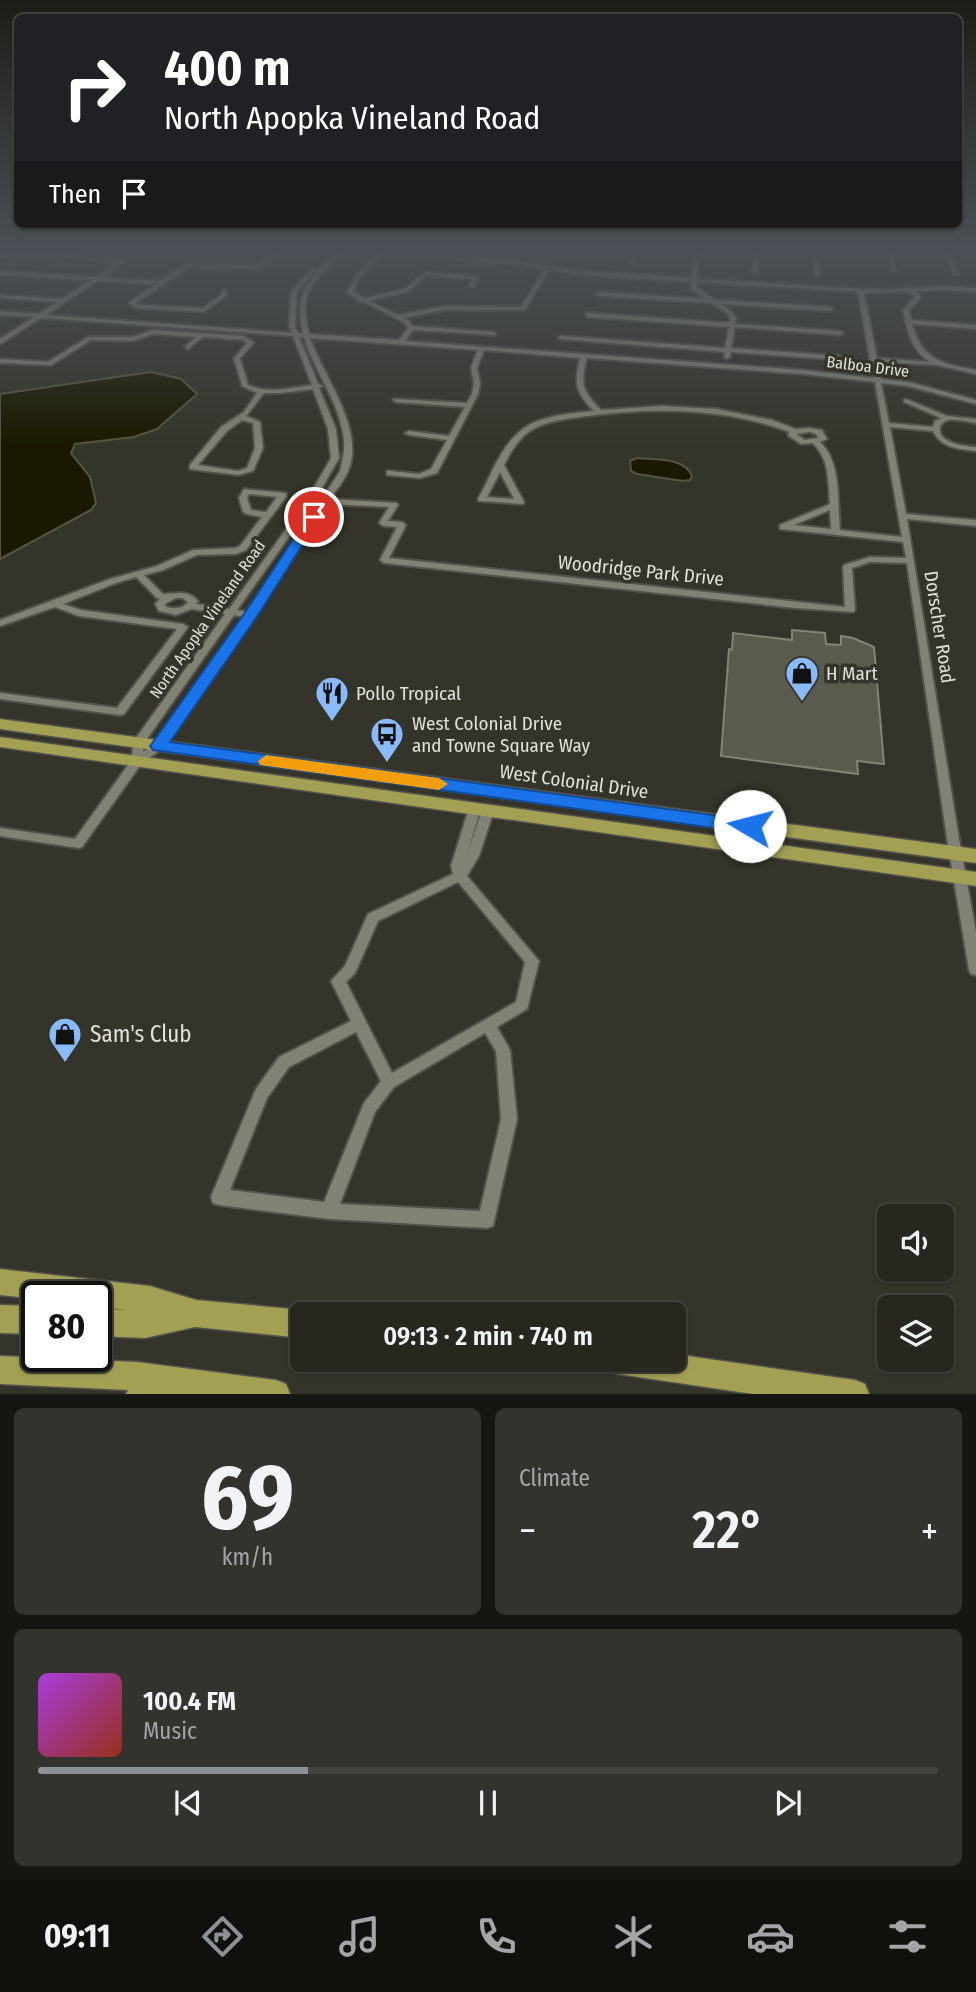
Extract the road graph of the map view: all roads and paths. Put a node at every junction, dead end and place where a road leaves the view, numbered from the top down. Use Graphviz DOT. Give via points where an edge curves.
graph roads {
  1 [pos="42,316"];
  2 [pos="291,316"];
  3 [pos="302,316"];
  4 [pos="403,316"];
  5 [pos="603,316"];
  6 [pos="732,316"];
  7 [pos="865,316"];
  8 [pos="907,316"];
  9 [pos="398,317"];
  10 [pos="908,322"];
  11 [pos="731,325"];
  12 [pos="976,327"];
  13 [pos="411,328"];
  14 [pos="840,332"];
  15 [pos="295,334"];
  16 [pos="493,334"];
  17 [pos="202,335"];
  18 [pos="306,335"];
  19 [pos="561,338"];
  20 [pos="0,342"];
  21 [pos="401,342"];
  22 [pos="188,347"];
  23 [pos="482,348"];
  24 [pos="728,350"];
  25 [pos="583,356"];
  26 [pos="842,358"];
  27 [pos="927,358"];
  28 [pos="872,359"];
  29 [pos="0,361"];
  30 [pos="944,365"];
  31 [pos="726,367"];
  32 [pos="976,372"];
  33 [pos="876,381"];
  34 [pos="327,385"];
  35 [pos="316,386"];
  36 [pos="262,391"];
  37 [pos="396,400"];
  38 [pos="906,401"];
  39 [pos="976,402"];
  40 [pos="469,405"];
  41 [pos="599,412"];
  42 [pos="241,417"];
  43 [pos="946,418"];
  44 [pos="976,421"];
  45 [pos="886,427"];
  46 [pos="795,431"];
  47 [pos="936,431"];
  48 [pos="409,433"];
  49 [pos="452,439"];
  50 [pos="816,442"];
  51 [pos="976,449"];
  52 [pos="501,466"];
  53 [pos="390,473"];
  54 [pos="310,500"];
  55 [pos="325,501"];
  56 [pos="833,506"];
  57 [pos="268,515"];
  58 [pos="902,516"];
  59 [pos="976,523"];
  60 [pos="836,532"];
  61 [pos="907,540"];
  62 [pos="911,561"];
  63 [pos="139,575"];
  64 [pos="163,601"];
  65 [pos="55,604"];
  66 [pos="190,607"];
  67 [pos="231,612"];
  68 [pos="251,615"];
  69 [pos="0,623"];
  70 [pos="0,696"];
  71 [pos="0,724"];
  72 [pos="0,742"];
  73 [pos="159,746"];
  74 [pos="137,752"];
  75 [pos="485,790"];
  76 [pos="396,797"];
  77 [pos="571,802"];
  78 [pos="482,809"];
  79 [pos="0,832"];
  80 [pos="956,853"];
  81 [pos="976,856"];
  82 [pos="460,876"];
  83 [pos="968,878"];
  84 [pos="976,970"];
  85 [pos="359,1024"];
  86 [pos="488,1025"];
  87 [pos="389,1082"];
  88 [pos="329,1211"];
  89 [pos="0,1283"];
  90 [pos="195,1313"];
  91 [pos="0,1319"];
  92 [pos="21,1320"];
  93 [pos="112,1323"];
  94 [pos="290,1323"];
  95 [pos="0,1370"];
  96 [pos="686,1370"];
  97 [pos="180,1383"];
  98 [pos="140,1394"];
  99 [pos="276,1394"];
  100 [pos="855,1394"];
  1 -- 15 [label="street, Balboa Drive"];
  1 -- 20 [label="street"];
  2 -- 15 [label="street, North Apopka Vineland Road"];
  3 -- 18 [label="street, North Apopka Vineland Road"];
  4 -- 9 [label="street"];
  5 -- 11 [label="street"];
  6 -- 11 [label="street"];
  7 -- 28 [label="street, Dorscher Road"];
  8 -- 10 [label="street"];
  9 -- 13 [label="street"];
  10 -- 12 [label="street"];
  10 -- 27 [label="street" via="913,342"];
  11 -- 14 [label="street"];
  11 -- 24 [label="street"];
  13 -- 16 [label="street"];
  13 -- 21 [label="street"];
  15 -- 18 [label="street, Balboa Drive"];
  15 -- 35 [label="street, North Apopka Vineland Road"];
  17 -- 22 [label="street"];
  17 -- 29 [label="street" via="154,332 124,340 88,339 49,364"];
  17 -- 36 [label="street" via="251,341 237,358 245,386"];
  18 -- 21 [label="street, Balboa Drive"];
  18 -- 34 [label="street, North Apopka Vineland Road"];
  19 -- 24 [label="street"];
  21 -- 23 [label="street, Balboa Drive"];
  23 -- 25 [label="street, Balboa Drive"];
  23 -- 40 [label="street"];
  24 -- 26 [label="street"];
  24 -- 31 [label="street"];
  25 -- 31 [label="street, Balboa Drive"];
  25 -- 41 [label="street" via="579,389"];
  27 -- 28 [label="street"];
  27 -- 30 [label="street"];
  28 -- 30 [label="street"];
  28 -- 33 [label="street, Dorscher Road"];
  30 -- 32 [label="street"];
  31 -- 33 [label="street, Balboa Drive"];
  33 -- 39 [label="street, Balboa Drive" via="919,386"];
  33 -- 45 [label="street, Dorscher Road"];
  34 -- 35 [label="street"];
  34 -- 55 [label="street, North Apopka Vineland Road" via="347,433 348,451 344,471"];
  35 -- 36 [label="street"];
  35 -- 54 [label="street, North Apopka Vineland Road" via="332,429 335,458"];
  36 -- 42 [label="street"];
  37 -- 40 [label="street"];
  38 -- 43 [label="street"];
  40 -- 49 [label="street"];
  41 -- 46 [label="street" via="653,407 716,411"];
  41 -- 52 [label="street" via="534,426 520,435"];
  42 -- 42 [label="street" via="224,429 193,467 238,473 250,469 259,448 257,422"];
  43 -- 44 [label="street"];
  43 -- 47 [label="street"];
  45 -- 47 [label="street"];
  45 -- 58 [label="street, Dorscher Road"];
  46 -- 50 [label="street" via="795,439"];
  46 -- 50 [label="street" via="819,432 824,438"];
  47 -- 51 [label="street" via="941,441"];
  48 -- 49 [label="street"];
  49 -- 53 [label="street" via="434,471 420,476"];
  50 -- 56 [label="street" via="827,454"];
  52 -- 52 [label="street" via="482,499 520,502 514,490"];
  54 -- 55 [label="street, Woodridge Park Drive"];
  54 -- 67 [label="street, North Apopka Vineland Road"];
  55 -- 62 [label="street, Woodridge Park Drive" via="389,516 402,525 384,560 850,610 847,567 875,558"];
  55 -- 68 [label="street, North Apopka Vineland Road"];
  56 -- 60 [label="street"];
  56 -- 60 [label="street" via="783,527"];
  57 -- 63 [label="street" via="243,548 196,552"];
  58 -- 59 [label="street"];
  58 -- 61 [label="street, Dorscher Road"];
  60 -- 61 [label="street"];
  61 -- 62 [label="street, Dorscher Road"];
  62 -- 80 [label="street, Dorscher Road"];
  63 -- 64 [label="street" via="147,584 145,590"];
  63 -- 65 [label="street"];
  64 -- 66 [label="street" via="162,609 171,612"];
  64 -- 66 [label="street" via="188,596 193,601"];
  65 -- 69 [label="street"];
  65 -- 70 [label="street" via="79,613 183,627 120,712"];
  66 -- 67 [label="street"];
  67 -- 68 [label="street"];
  67 -- 74 [label="street, North Apopka Vineland Road"];
  68 -- 73 [label="street, North Apopka Vineland Road"];
  71 -- 74 [label="highway, West Colonial Drive"];
  72 -- 74 [label="highway, West Colonial Drive"];
  73 -- 74 [label="highway, West Colonial Drive"];
  73 -- 75 [label="highway, West Colonial Drive"];
  74 -- 76 [label="highway, West Colonial Drive"];
  74 -- 79 [label="street, North Apopka Vineland Road" via="78,844"];
  75 -- 76 [label="highway" via="457,799"];
  75 -- 77 [label="highway, West Colonial Drive"];
  76 -- 78 [label="highway, West Colonial Drive"];
  77 -- 78 [label="highway" via="501,802"];
  77 -- 80 [label="highway, West Colonial Drive"];
  78 -- 82 [label="street" via="473,856"];
  78 -- 83 [label="highway, West Colonial Drive"];
  80 -- 81 [label="highway, West Colonial Drive"];
  80 -- 83 [label="street, Dorscher Road"];
  82 -- 85 [label="street" via="373,918 350,969 338,981"];
  82 -- 86 [label="street" via="532,961 522,1005"];
  83 -- 84 [label="street, Dorscher Road"];
  85 -- 87 [label="street"];
  85 -- 88 [label="street" via="284,1062 261,1094 219,1197"];
  86 -- 87 [label="street"];
  86 -- 88 [label="street" via="503,1050 509,1119 487,1220"];
  87 -- 88 [label="street" via="369,1108"];
  89 -- 90 [label="highway" via="150,1299"];
  90 -- 93 [label="highway" via="145,1324"];
  90 -- 94 [label="highway"];
  91 -- 92 [label="highway"];
  95 -- 97 [label="highway" via="136,1376"];
  96 -- 100 [label="highway"];
  97 -- 98 [label="highway"];
  97 -- 99 [label="highway"];
}
